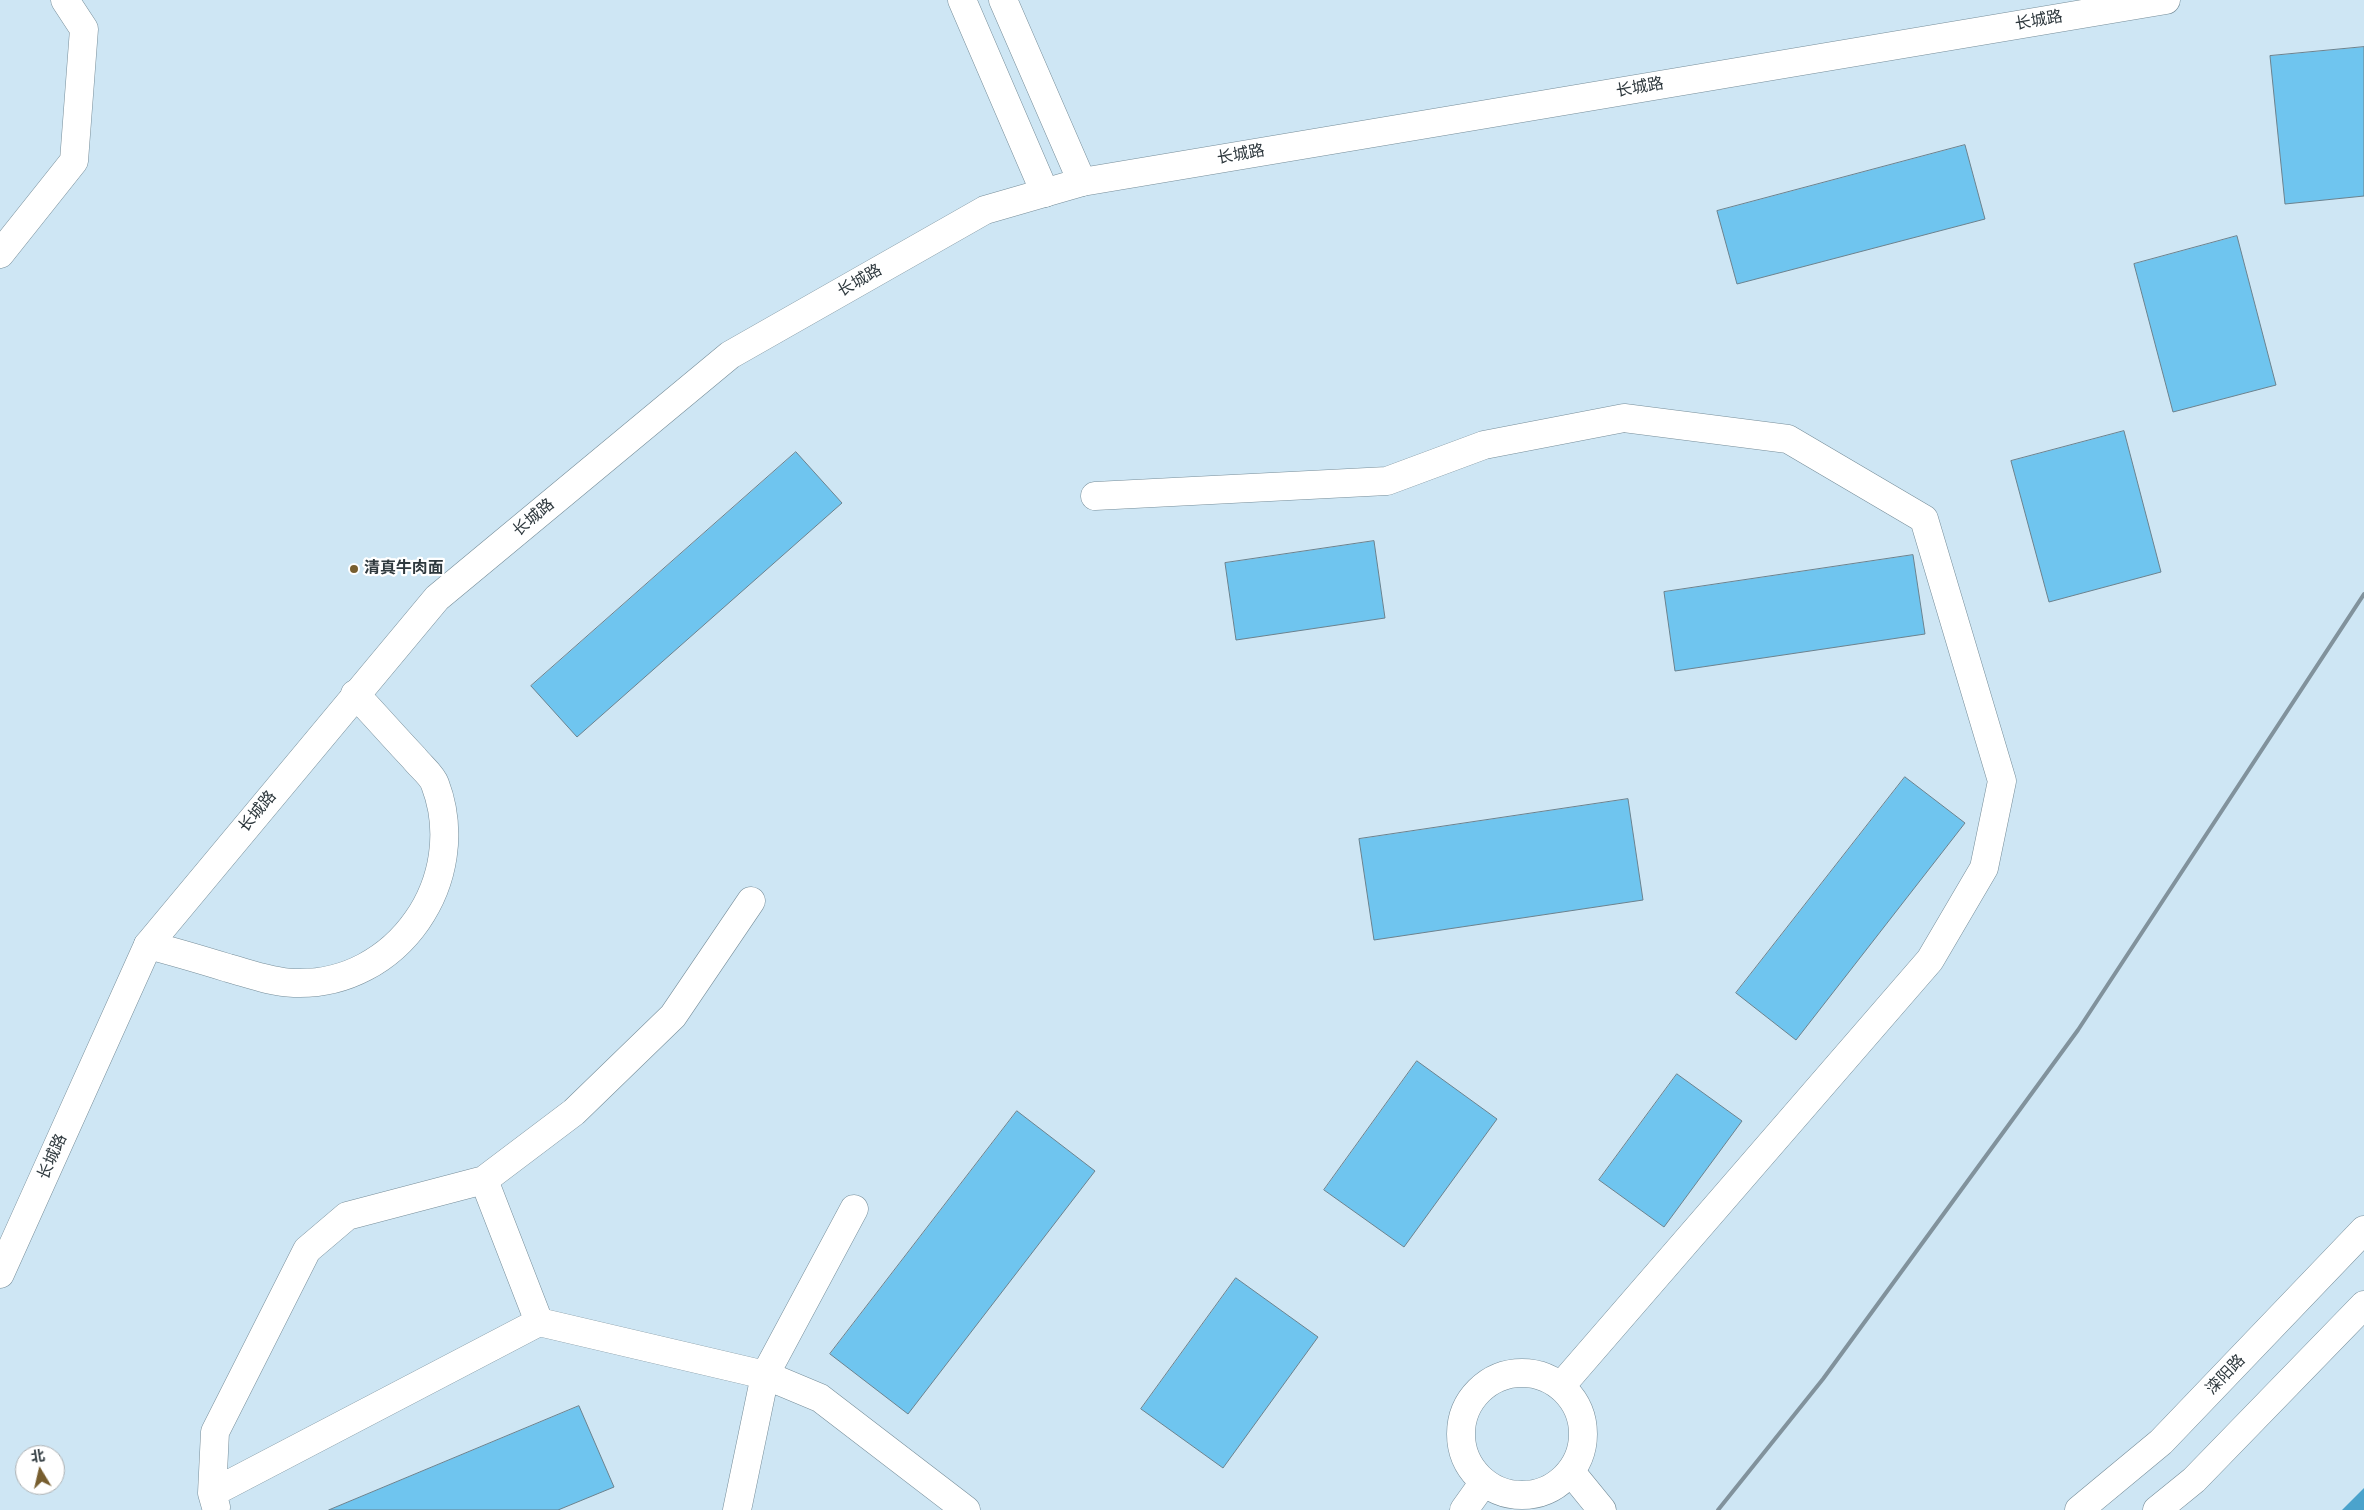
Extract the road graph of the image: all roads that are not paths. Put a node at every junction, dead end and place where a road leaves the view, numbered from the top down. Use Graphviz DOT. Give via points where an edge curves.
graph roads {
  1 [pos="65,0"];
  2 [pos="962,0"];
  3 [pos="1003,0"];
  4 [pos="2166,0"];
  5 [pos="1082,182"];
  6 [pos="1045,193"];
  7 [pos="0,254"];
  8 [pos="1096,496"];
  9 [pos="355,694"];
  10 [pos="752,901"];
  11 [pos="148,945"];
  12 [pos="484,1180"];
  13 [pos="854,1209"];
  14 [pos="2364,1230"];
  15 [pos="0,1274"];
  16 [pos="2364,1305"];
  17 [pos="539,1322"];
  18 [pos="765,1375"];
  19 [pos="1561,1386"];
  20 [pos="1570,1472"];
  21 [pos="1484,1482"];
  22 [pos="214,1502"];
  23 [pos="737,1510"];
  24 [pos="966,1510"];
  25 [pos="1464,1510"];
  26 [pos="1602,1510"];
  27 [pos="2079,1510"];
  28 [pos="2157,1510"];
  1 -- 7 [label="street" via="84,29 74,161"];
  2 -- 6 [label="street"];
  3 -- 5 [label="street"];
  4 -- 5 [label="street, 长城路"];
  5 -- 6 [label="street, 长城路"];
  6 -- 9 [label="street, 长城路" via="985,210 730,355 437,598"];
  8 -- 19 [label="street" via="1387,481 1484,445 1624,418 1788,438 1924,519 2002,782 1984,868 1930,960"];
  9 -- 11 [label="street, 长城路"];
  9 -- 11 [label="street" via="435,781 442,806 445,832 437,884 411,930 371,963 322,980 295,983 269,980"];
  10 -- 12 [label="street" via="673,1016 574,1112"];
  11 -- 15 [label="street, 长城路"];
  12 -- 17 [label="street"];
  12 -- 22 [label="street" via="347,1216 307,1250 215,1432"];
  13 -- 18 [label="street"];
  14 -- 27 [label="street, 滦阳路" via="2161,1442"];
  16 -- 28 [label="street" via="2194,1480"];
  17 -- 18 [label="street"];
  17 -- 22 [label="street"];
  18 -- 23 [label="street"];
  18 -- 24 [label="street" via="820,1398"];
  19 -- 20 [label="street" via="1574,1400 1582,1418 1584,1437 1580,1456"];
  19 -- 21 [label="street" via="1525,1372 1506,1375 1488,1383 1474,1396 1465,1412 1461,1431 1463,1450 1471,1468"];
  20 -- 21 [label="street" via="1556,1485 1539,1493 1520,1495 1501,1491"];
  20 -- 26 [label="street"];
  21 -- 25 [label="street"];
}
